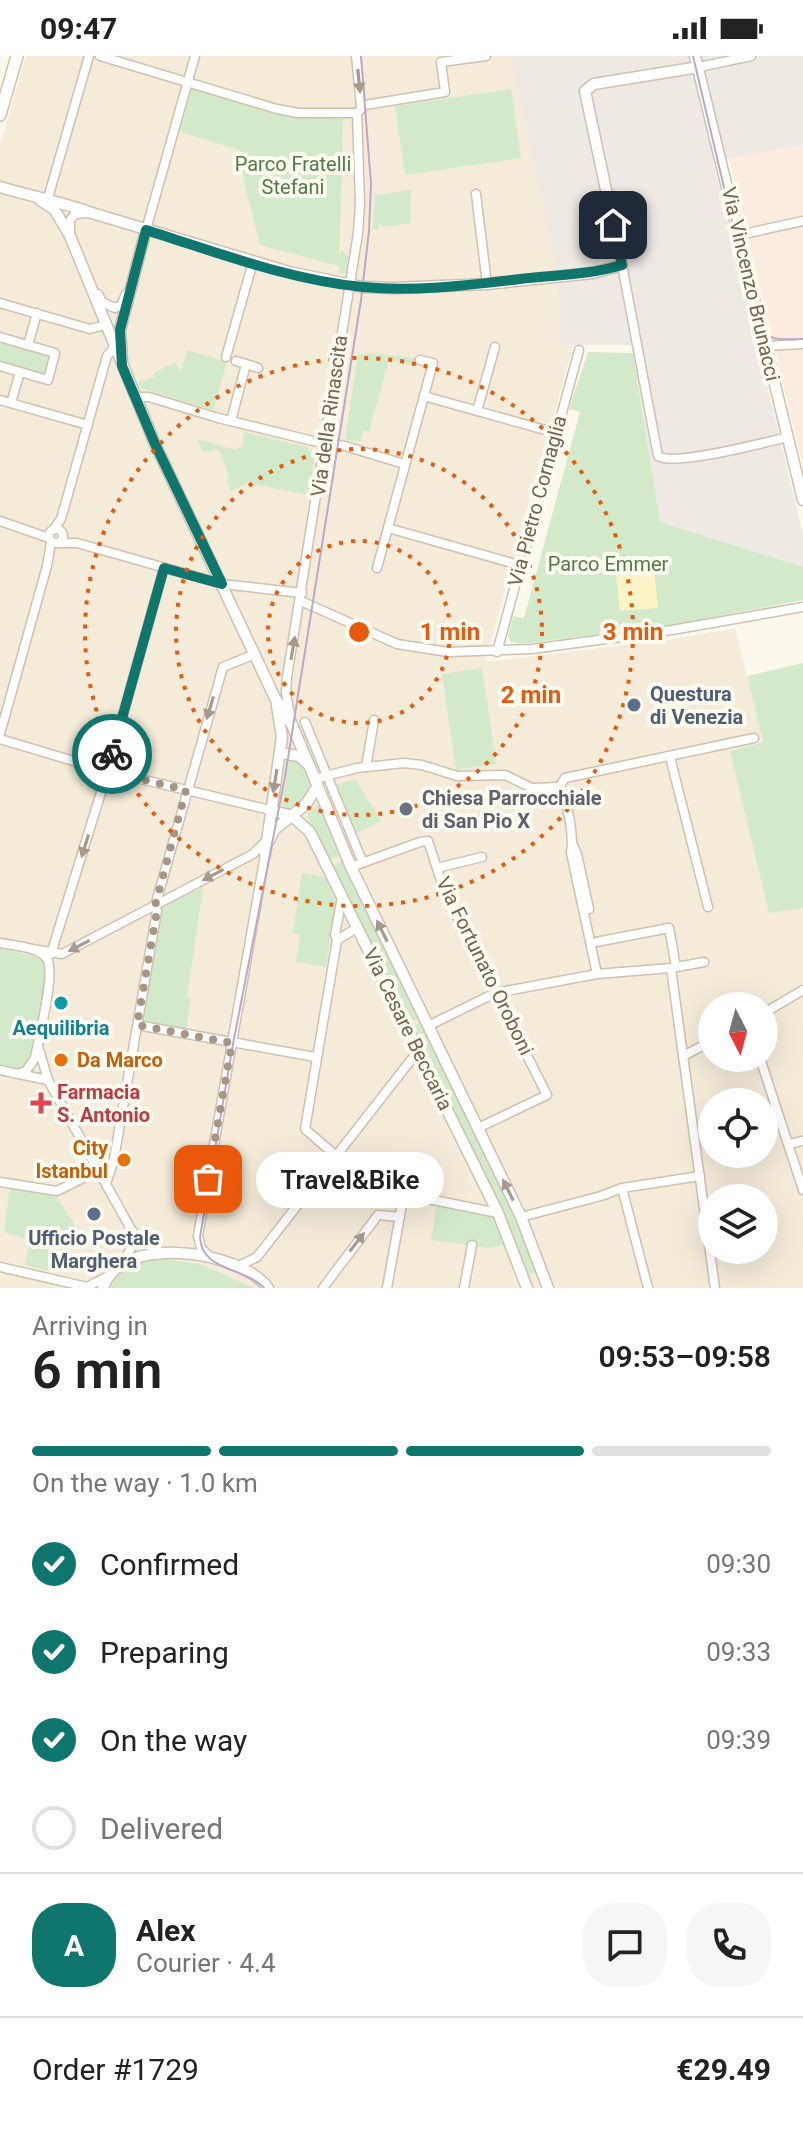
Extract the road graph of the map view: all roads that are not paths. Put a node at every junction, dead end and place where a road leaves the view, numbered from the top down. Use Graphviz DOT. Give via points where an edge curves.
graph roads {
  1 [pos="17,56"];
  2 [pos="89,56"];
  3 [pos="100,56"];
  4 [pos="195,56"];
  5 [pos="356,56"];
  6 [pos="486,56"];
  7 [pos="751,56"];
  8 [pos="698,60"];
  9 [pos="187,83"];
  10 [pos="361,108"];
  11 [pos="0,115"];
  12 [pos="0,187"];
  13 [pos="476,194"];
  14 [pos="42,198"];
  15 [pos="92,213"];
  16 [pos="803,221"];
  17 [pos="147,225"];
  18 [pos="131,226"];
  19 [pos="739,235"];
  20 [pos="70,236"];
  21 [pos="140,248"];
  22 [pos="253,262"];
  23 [pos="622,265"];
  24 [pos="487,284"];
  25 [pos="349,285"];
  26 [pos="129,289"];
  27 [pos="94,292"];
  28 [pos="0,303"];
  29 [pos="37,313"];
  30 [pos="105,325"];
  31 [pos="0,337"];
  32 [pos="803,344"];
  33 [pos="28,345"];
  34 [pos="766,346"];
  35 [pos="495,347"];
  36 [pos="114,348"];
  37 [pos="579,350"];
  38 [pos="226,357"];
  39 [pos="420,360"];
  40 [pos="236,361"];
  41 [pos="246,364"];
  42 [pos="0,366"];
  43 [pos="122,366"];
  44 [pos="258,368"];
  45 [pos="20,372"];
  46 [pos="424,396"];
  47 [pos="135,397"];
  48 [pos="0,400"];
  49 [pos="11,403"];
  50 [pos="477,411"];
  51 [pos="231,421"];
  52 [pos="88,425"];
  53 [pos="556,433"];
  54 [pos="788,437"];
  55 [pos="326,443"];
  56 [pos="404,464"];
  57 [pos="803,500"];
  58 [pos="0,521"];
  59 [pos="388,528"];
  60 [pos="55,537"];
  61 [pos="519,565"];
  62 [pos="164,568"];
  63 [pos="377,568"];
  64 [pos="222,584"];
  65 [pos="301,597"];
  66 [pos="803,607"];
  67 [pos="500,652"];
  68 [pos="255,654"];
  69 [pos="275,698"];
  70 [pos="374,720"];
  71 [pos="305,722"];
  72 [pos="292,725"];
  73 [pos="0,737"];
  74 [pos="754,738"];
  75 [pos="280,753"];
  76 [pos="670,757"];
  77 [pos="309,765"];
  78 [pos="366,767"];
  79 [pos="107,771"];
  80 [pos="328,775"];
  81 [pos="316,783"];
  82 [pos="559,787"];
  83 [pos="186,790"];
  84 [pos="270,810"];
  85 [pos="292,816"];
  86 [pos="267,838"];
  87 [pos="572,844"];
  88 [pos="265,855"];
  89 [pos="482,857"];
  90 [pos="363,863"];
  91 [pos="351,867"];
  92 [pos="437,868"];
  93 [pos="342,896"];
  94 [pos="155,906"];
  95 [pos="708,907"];
  96 [pos="357,928"];
  97 [pos="337,940"];
  98 [pos="596,942"];
  99 [pos="0,943"];
  100 [pos="32,949"];
  101 [pos="51,954"];
  102 [pos="704,962"];
  103 [pos="673,968"];
  104 [pos="600,974"];
  105 [pos="803,990"];
  106 [pos="495,993"];
  107 [pos="778,1005"];
  108 [pos="137,1025"];
  109 [pos="428,1026"];
  110 [pos="37,1043"];
  111 [pos="232,1043"];
  112 [pos="698,1048"];
  113 [pos="418,1051"];
  114 [pos="683,1056"];
  115 [pos="315,1057"];
  116 [pos="0,1070"];
  117 [pos="765,1072"];
  118 [pos="18,1074"];
  119 [pos="48,1080"];
  120 [pos="478,1128"];
  121 [pos="803,1141"];
  122 [pos="789,1144"];
  123 [pos="336,1156"];
  124 [pos="99,1170"];
  125 [pos="700,1176"];
  126 [pos="0,1182"];
  127 [pos="106,1184"];
  128 [pos="622,1188"];
  129 [pos="803,1190"];
  130 [pos="404,1193"];
  131 [pos="498,1213"];
  132 [pos="400,1217"];
  133 [pos="521,1217"];
  134 [pos="132,1231"];
  135 [pos="198,1236"];
  136 [pos="472,1245"];
  137 [pos="169,1254"];
  138 [pos="257,1257"];
  139 [pos="216,1258"];
  140 [pos="122,1263"];
  141 [pos="238,1266"];
  142 [pos="0,1267"];
  143 [pos="108,1276"];
  144 [pos="259,1277"];
  145 [pos="547,1284"];
  146 [pos="88,1287"];
  147 [pos="527,1287"];
  148 [pos="103,1288"];
  149 [pos="268,1288"];
  150 [pos="323,1288"];
  151 [pos="387,1288"];
  152 [pos="464,1288"];
  153 [pos="648,1288"];
  154 [pos="715,1288"];
  1 -- 11 [label="main road"];
  2 -- 14 [label="street"];
  3 -- 9 [label="street"];
  4 -- 9 [label="street"];
  5 -- 10 [label="street, Via della Rinascita, one-way"];
  6 -- 10 [label="street" via="441,62 445,92"];
  7 -- 8 [label="street"];
  8 -- 19 [label="street, Via Vincenzo Brunacci"];
  8 -- 23 [label="street" via="594,84 585,91"];
  9 -- 10 [label="street" via="298,113"];
  9 -- 17 [label="street"];
  10 -- 25 [label="street, Via della Rinascita" via="360,204"];
  12 -- 14 [label="street"];
  13 -- 24 [label="street"];
  14 -- 15 [label="street"];
  14 -- 20 [label="street"];
  15 -- 18 [label="street"];
  15 -- 20 [label="street" via="75,214"];
  16 -- 19 [label="street"];
  17 -- 18 [label="street"];
  17 -- 21 [label="street"];
  17 -- 22 [label="street"];
  18 -- 21 [label="street"];
  19 -- 34 [label="street, Via Vincenzo Brunacci"];
  20 -- 27 [label="street"];
  21 -- 26 [label="street"];
  22 -- 25 [label="street"];
  22 -- 38 [label="street"];
  23 -- 24 [label="street"];
  23 -- 54 [label="street" via="658,456 673,460"];
  24 -- 25 [label="street"];
  25 -- 55 [label="street, Via della Rinascita"];
  26 -- 27 [label="street" via="115,308"];
  26 -- 43 [label="street" via="120,330"];
  27 -- 30 [label="street"];
  28 -- 29 [label="street"];
  29 -- 30 [label="street" via="90,329"];
  29 -- 33 [label="street"];
  30 -- 36 [label="street"];
  31 -- 33 [label="street"];
  32 -- 34 [label="street"];
  33 -- 45 [label="street" via="55,353 48,380"];
  34 -- 54 [label="street, Via Vincenzo Brunacci"];
  35 -- 50 [label="street"];
  36 -- 43 [label="street"];
  36 -- 52 [label="street" via="107,356"];
  37 -- 53 [label="street, Via Pietro Cornaglia"];
  39 -- 46 [label="street" via="433,363"];
  40 -- 41 [label="street"];
  41 -- 44 [label="street"];
  41 -- 51 [label="street"];
  42 -- 45 [label="street"];
  43 -- 47 [label="street"];
  45 -- 49 [label="street"];
  46 -- 50 [label="street"];
  46 -- 56 [label="street"];
  47 -- 51 [label="street"];
  47 -- 64 [label="street"];
  48 -- 49 [label="street"];
  49 -- 52 [label="street"];
  50 -- 53 [label="street"];
  51 -- 55 [label="street"];
  52 -- 60 [label="street"];
  53 -- 61 [label="street, Via Pietro Cornaglia"];
  54 -- 57 [label="street, Via Vincenzo Brunacci"];
  55 -- 56 [label="street"];
  55 -- 65 [label="street, Via della Rinascita"];
  56 -- 59 [label="street"];
  58 -- 60 [label="street"];
  59 -- 61 [label="street"];
  59 -- 63 [label="street"];
  60 -- 62 [label="street"];
  60 -- 73 [label="street"];
  61 -- 67 [label="street, Via Pietro Cornaglia"];
  62 -- 64 [label="street"];
  62 -- 79 [label="street"];
  64 -- 65 [label="street"];
  64 -- 68 [label="street"];
  65 -- 67 [label="street" via="405,647"];
  72 -- 65 [label="street, Via della Rinascita, one-way" via="286,688"];
  66 -- 67 [label="street"];
  68 -- 69 [label="street"];
  68 -- 83 [label="street, one-way" via="223,667"];
  69 -- 72 [label="street"];
  69 -- 75 [label="street" via="282,730"];
  70 -- 78 [label="street"];
  71 -- 80 [label="street"];
  72 -- 77 [label="street, Via Cesare Beccaria"];
  73 -- 79 [label="street"];
  74 -- 76 [label="street"];
  75 -- 77 [label="street" via="301,757"];
  75 -- 84 [label="street, one-way"];
  76 -- 82 [label="street" via="565,778"];
  76 -- 95 [label="street"];
  77 -- 81 [label="street, Via Cesare Beccaria"];
  78 -- 80 [label="street"];
  78 -- 82 [label="street" via="413,763 457,776 499,775 532,788"];
  79 -- 83 [label="street"];
  79 -- 101 [label="street, one-way"];
  80 -- 81 [label="street"];
  80 -- 90 [label="street"];
  81 -- 85 [label="street" via="306,804"];
  81 -- 91 [label="street, Via Cesare Beccaria"];
  82 -- 87 [label="street"];
  83 -- 84 [label="street"];
  83 -- 94 [label="street"];
  84 -- 85 [label="street"];
  84 -- 86 [label="street"];
  85 -- 88 [label="street" via="272,832"];
  85 -- 93 [label="street, Via Cesare Beccaria" via="310,832"];
  86 -- 88 [label="street"];
  86 -- 94 [label="street, one-way" via="257,851"];
  87 -- 98 [label="street"];
  87 -- 104 [label="street"];
  88 -- 111 [label="street"];
  89 -- 92 [label="street"];
  90 -- 91 [label="street, Via Fortunato Oroboni"];
  90 -- 92 [label="street, Via Fortunato Oroboni" via="428,841"];
  109 -- 91 [label="street, Via Cesare Beccaria, one-way"];
  92 -- 106 [label="street, Via Fortunato Oroboni"];
  93 -- 96 [label="street, Via Cesare Beccaria"];
  93 -- 97 [label="street"];
  94 -- 101 [label="street, one-way" via="62,954"];
  94 -- 108 [label="street"];
  96 -- 97 [label="street"];
  96 -- 113 [label="street, Via Cesare Beccaria"];
  97 -- 115 [label="street"];
  98 -- 103 [label="street" via="669,928"];
  98 -- 104 [label="street"];
  99 -- 100 [label="street"];
  100 -- 101 [label="street"];
  100 -- 110 [label="street" via="46,957 50,973"];
  102 -- 103 [label="street"];
  103 -- 104 [label="street"];
  103 -- 114 [label="street"];
  104 -- 106 [label="street"];
  105 -- 107 [label="street"];
  106 -- 109 [label="street"];
  106 -- 120 [label="street, Via Fortunato Oroboni" via="547,1095"];
  108 -- 111 [label="street"];
  108 -- 127 [label="street"];
  109 -- 120 [label="street, Via Cesare Beccaria"];
  110 -- 118 [label="street" via="31,1066"];
  110 -- 119 [label="street"];
  111 -- 115 [label="street"];
  111 -- 135 [label="street"];
  112 -- 114 [label="street"];
  113 -- 123 [label="street"];
  113 -- 131 [label="street, Via Cesare Beccaria"];
  114 -- 125 [label="street"];
  115 -- 123 [label="street" via="305,1129"];
  116 -- 118 [label="street"];
  117 -- 122 [label="street"];
  118 -- 119 [label="street"];
  119 -- 124 [label="street"];
  133 -- 120 [label="street, Via Cesare Beccaria, one-way"];
  121 -- 122 [label="street"];
  122 -- 129 [label="street"];
  123 -- 130 [label="street" via="378,1187"];
  123 -- 138 [label="street"];
  124 -- 126 [label="street" via="57,1191"];
  124 -- 127 [label="street"];
  125 -- 128 [label="street"];
  125 -- 154 [label="street"];
  127 -- 134 [label="street"];
  128 -- 133 [label="street"];
  128 -- 153 [label="street"];
  130 -- 131 [label="street"];
  130 -- 132 [label="street"];
  131 -- 147 [label="street, Via Cesare Beccaria"];
  150 -- 132 [label="street, one-way" via="378,1215"];
  132 -- 151 [label="street"];
  133 -- 145 [label="street, Via Cesare Beccaria"];
  134 -- 137 [label="street" via="148,1246"];
  134 -- 140 [label="street" via="132,1248"];
  135 -- 137 [label="street" via="188,1247"];
  135 -- 139 [label="street" via="204,1253"];
  136 -- 152 [label="street"];
  137 -- 139 [label="street"];
  137 -- 140 [label="street"];
  138 -- 141 [label="street"];
  138 -- 144 [label="street"];
  139 -- 141 [label="street"];
  140 -- 143 [label="street"];
  141 -- 144 [label="street"];
  142 -- 146 [label="street"];
  143 -- 146 [label="street"];
  143 -- 148 [label="street"];
  144 -- 149 [label="street"];
  145 -- 147 [label="street, Via Cesare Beccaria" via="542,1276 533,1276"];
}
